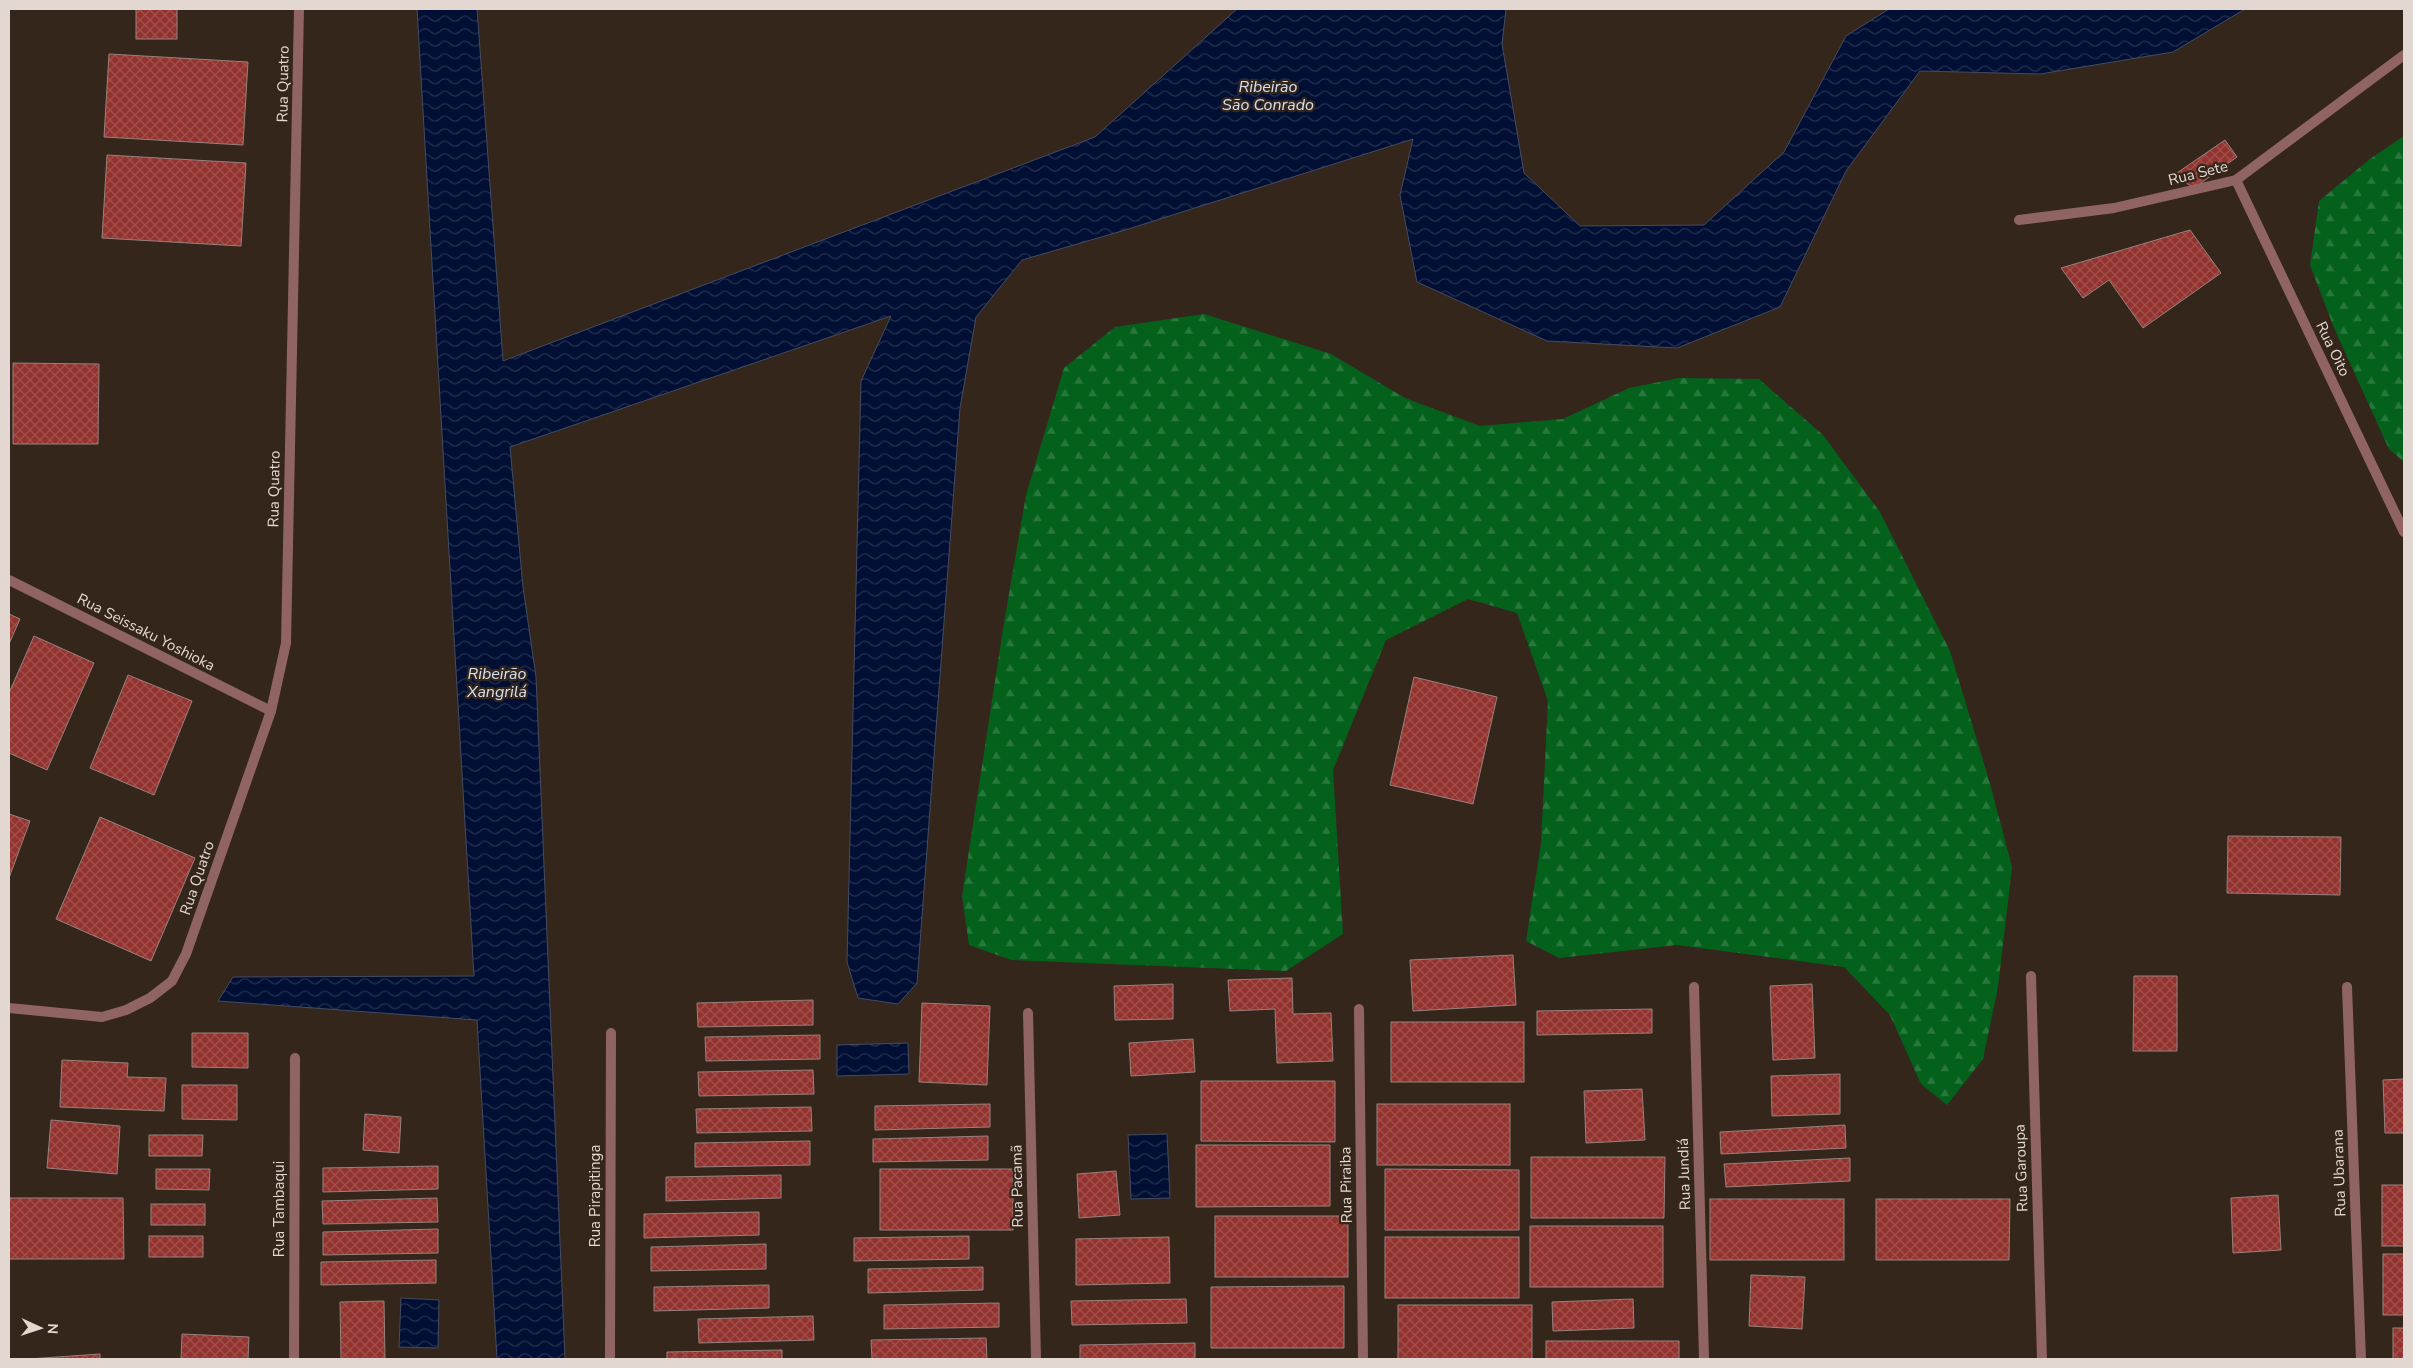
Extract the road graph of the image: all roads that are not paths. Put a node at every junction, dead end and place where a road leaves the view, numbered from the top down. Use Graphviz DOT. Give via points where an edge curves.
graph roads {
  1 [pos="299,9"];
  2 [pos="2404,55"];
  3 [pos="2236,180"];
  4 [pos="2020,220"];
  5 [pos="2404,532"];
  6 [pos="9,580"];
  7 [pos="271,711"];
  8 [pos="2031,976"];
  9 [pos="2346,986"];
  10 [pos="1694,987"];
  11 [pos="9,1008"];
  12 [pos="1359,1010"];
  13 [pos="1028,1013"];
  14 [pos="610,1033"];
  15 [pos="295,1058"];
  16 [pos="294,1359"];
  17 [pos="610,1359"];
  18 [pos="1036,1359"];
  19 [pos="1363,1359"];
  20 [pos="1704,1359"];
  21 [pos="2042,1359"];
  22 [pos="2361,1359"];
  1 -- 7 [label="street, Rua Quatro" via="286,643"];
  2 -- 3 [label="street, Rua Sete"];
  3 -- 4 [label="street, Rua Sete" via="2114,208"];
  3 -- 5 [label="street, Rua Oito"];
  6 -- 7 [label="street, Rua Seissaku Yoshioka"];
  7 -- 11 [label="street, Rua Quatro" via="186,954 172,981 150,998 102,1017"];
  8 -- 21 [label="street, Rua Garoupa"];
  9 -- 22 [label="street, Rua Ubarana"];
  10 -- 20 [label="street, Rua Jundiá"];
  12 -- 19 [label="street, Rua Piraiba"];
  13 -- 18 [label="street, Rua Pacamã"];
  14 -- 17 [label="street, Rua Pirapitinga"];
  15 -- 16 [label="street, Rua Tambaqui"];
}
